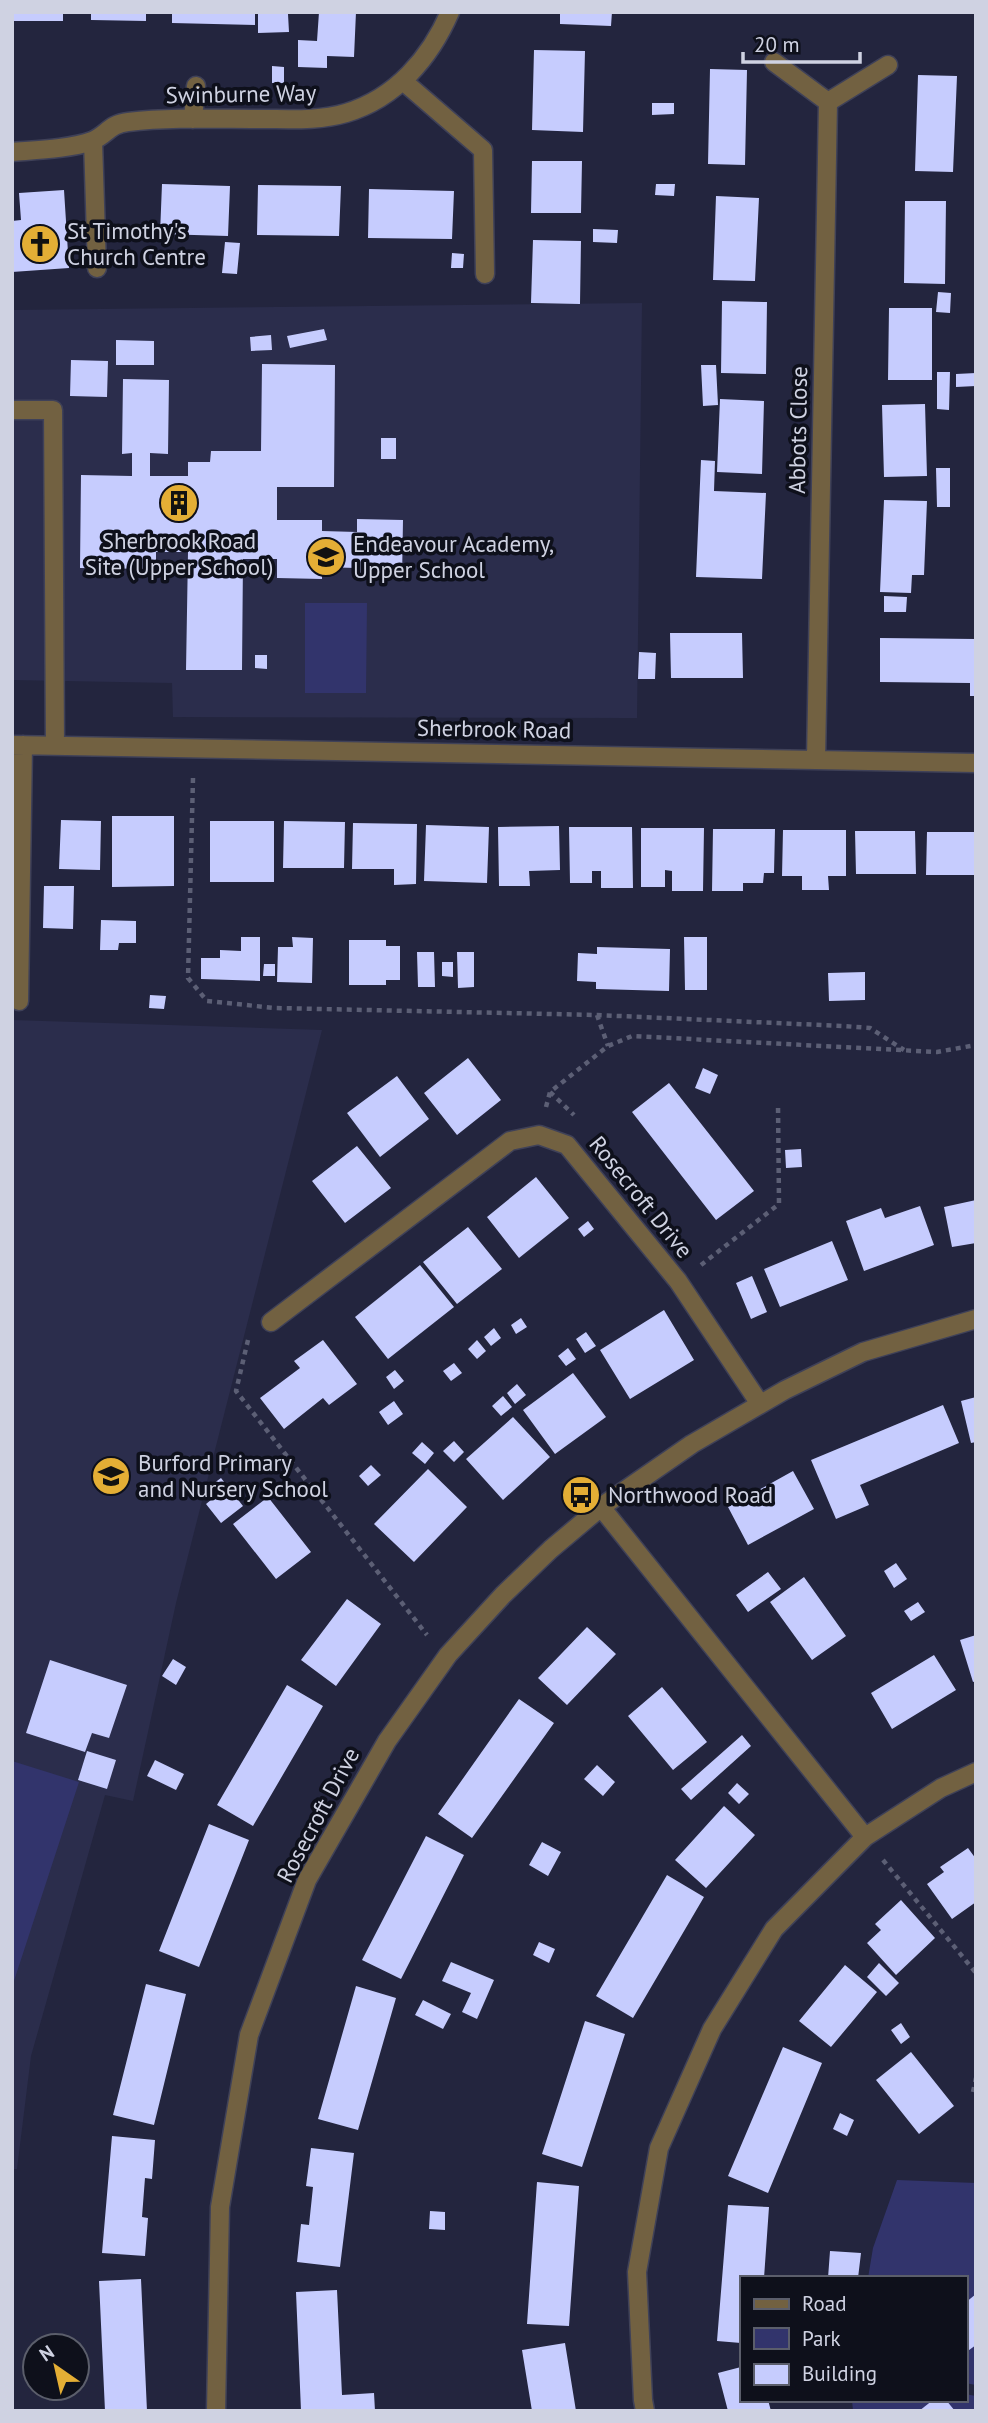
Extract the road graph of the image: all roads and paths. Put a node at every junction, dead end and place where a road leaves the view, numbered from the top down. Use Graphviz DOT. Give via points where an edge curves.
graph roads {
  1 [pos="450,12"];
  2 [pos="774,62"];
  3 [pos="888,65"];
  4 [pos="403,81"];
  5 [pos="196,86"];
  6 [pos="828,102"];
  7 [pos="193,119"];
  8 [pos="93,141"];
  9 [pos="12,152"];
  10 [pos="97,268"];
  11 [pos="485,274"];
  12 [pos="12,410"];
  13 [pos="18,745"];
  14 [pos="55,746"];
  15 [pos="194,748"];
  16 [pos="816,760"];
  17 [pos="976,763"];
  18 [pos="19,1001"];
  19 [pos="597,1015"];
  20 [pos="976,1045"];
  21 [pos="608,1046"];
  22 [pos="904,1050"];
  23 [pos="778,1104"];
  24 [pos="539,1135"];
  25 [pos="695,1270"];
  26 [pos="976,1319"];
  27 [pos="271,1322"];
  28 [pos="760,1404"];
  29 [pos="601,1507"];
  30 [pos="448,1655"];
  31 [pos="976,1772"];
  32 [pos="864,1837"];
  33 [pos="976,1973"];
  34 [pos="976,2078"];
  35 [pos="973,2092"];
  36 [pos="216,2411"];
  37 [pos="645,2411"];
  1 -- 4 [label="street, Swinburne Way" via="439,38"];
  2 -- 6 [label="street"];
  3 -- 6 [label="street"];
  4 -- 7 [label="street, Swinburne Way" via="348,113 317,120"];
  4 -- 11 [label="street" via="483,150"];
  5 -- 7 [label="street"];
  6 -- 16 [label="street, Abbots Close"];
  7 -- 8 [label="street, Swinburne Way" via="116,123"];
  8 -- 9 [label="street"];
  8 -- 10 [label="street"];
  12 -- 14 [label="street" via="53,410"];
  13 -- 14 [label="street, Sherbrook Road"];
  13 -- 18 [label="street"];
  14 -- 15 [label="street, Sherbrook Road"];
  15 -- 16 [label="street, Sherbrook Road"];
  15 -- 19 [label="path" via="188,978 207,1001 275,1008"];
  16 -- 17 [label="street, Sherbrook Road"];
  19 -- 21 [label="path"];
  19 -- 22 [label="path" via="870,1028"];
  20 -- 22 [label="path" via="937,1052"];
  21 -- 22 [label="path" via="632,1036"];
  21 -- 24 [label="path" via="550,1092"];
  23 -- 25 [label="path" via="779,1204"];
  24 -- 27 [label="street" via="510,1141"];
  24 -- 28 [label="street, Rosecroft Drive" via="567,1145 593,1176 678,1281"];
  26 -- 28 [label="street, Rosecroft Drive" via="863,1352"];
  27 -- 30 [label="path" via="252,1324 236,1391 430,1639"];
  28 -- 29 [label="street, Rosecroft Drive"];
  29 -- 30 [label="street, Rosecroft Drive" via="503,1595"];
  29 -- 32 [label="street"];
  30 -- 36 [label="street, Rosecroft Drive" via="387,1741 307,1880 249,2035 220,2207"];
  31 -- 32 [label="street" via="941,1788"];
  32 -- 33 [label="path"];
  32 -- 37 [label="street" via="774,1929 712,2029 659,2148 638,2272"];
  34 -- 35 [label="path"];
}
